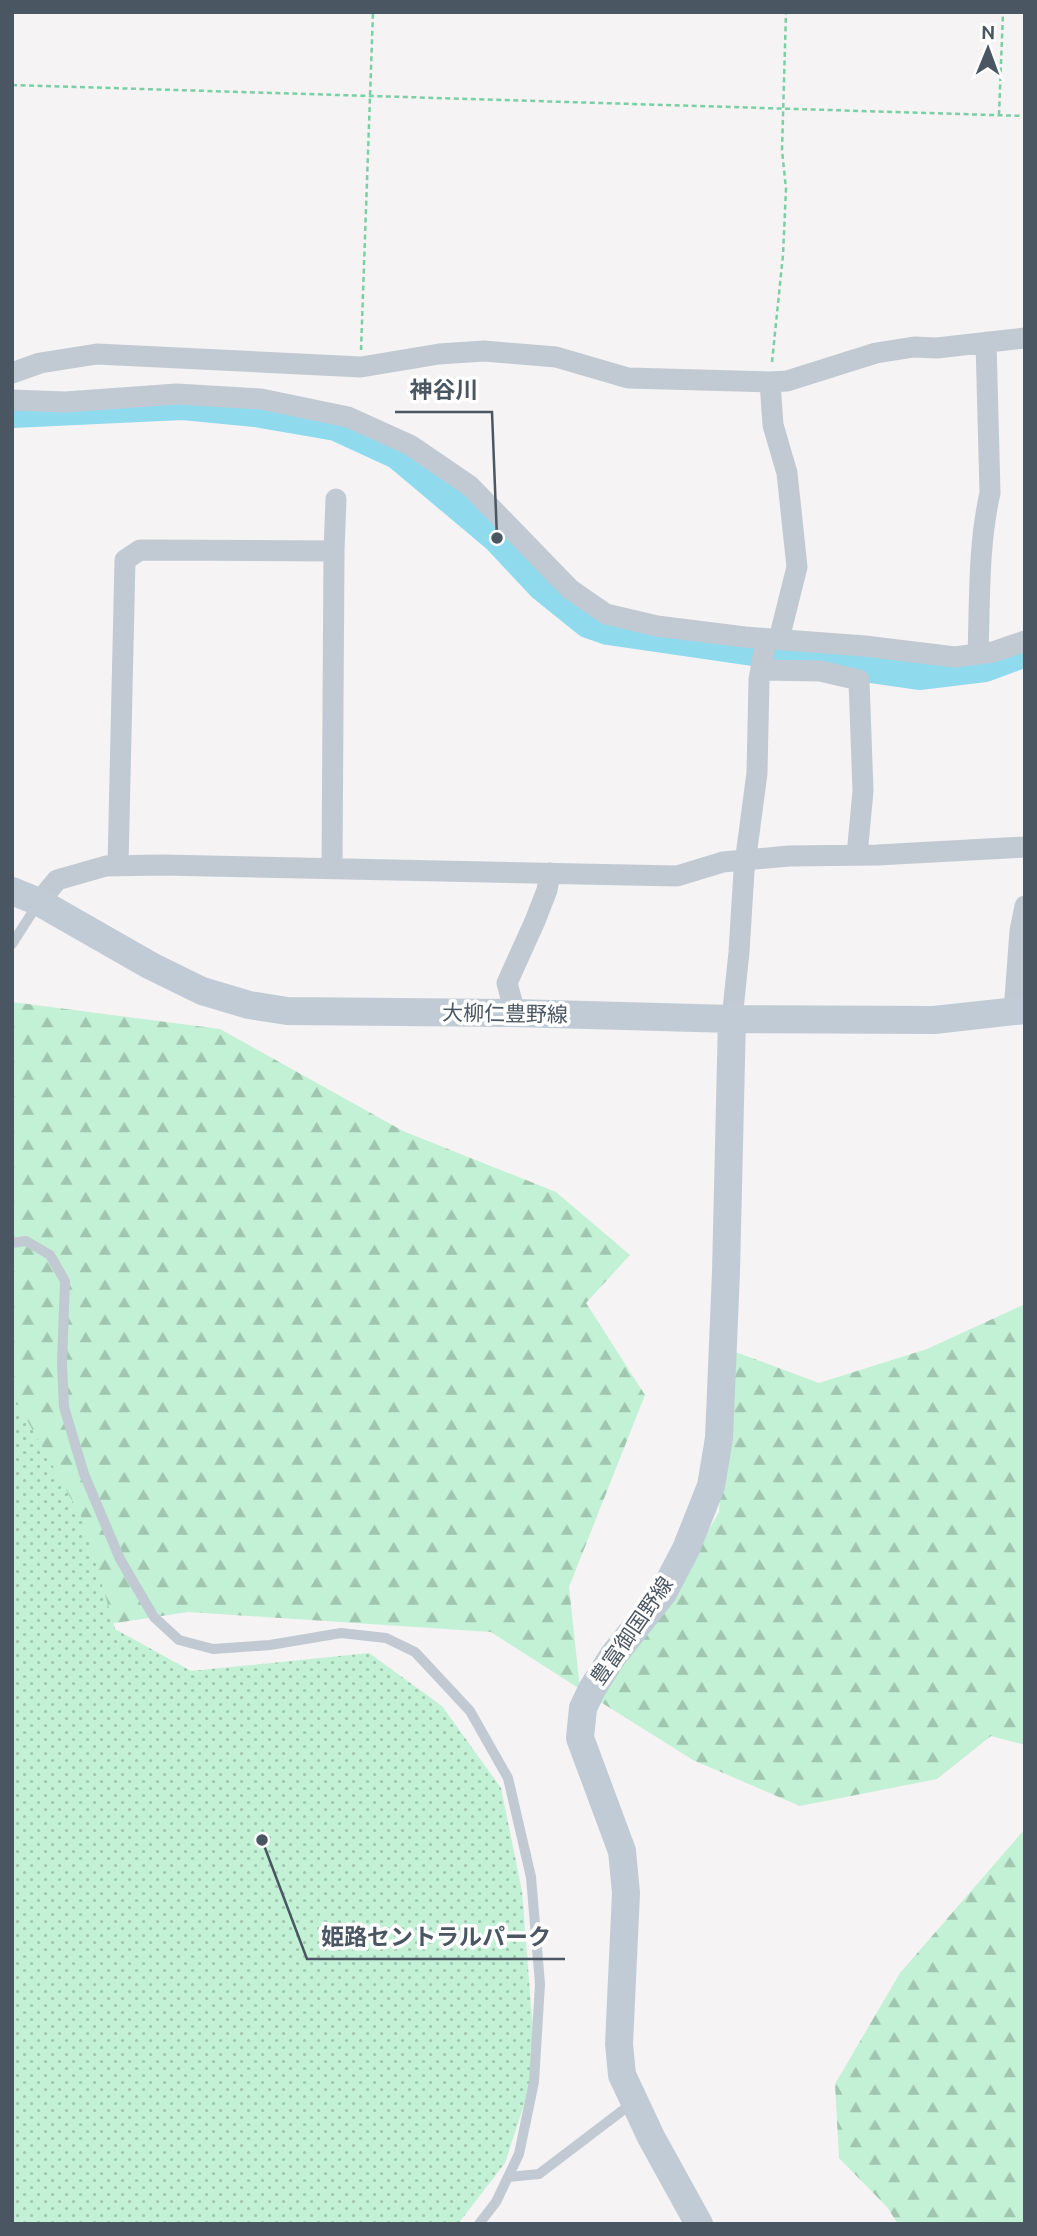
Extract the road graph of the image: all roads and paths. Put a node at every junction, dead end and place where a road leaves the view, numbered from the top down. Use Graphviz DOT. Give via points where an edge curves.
graph roads {
  1 [pos="373,12"];
  2 [pos="786,12"];
  3 [pos="1003,12"];
  4 [pos="12,85"];
  5 [pos="371,94"];
  6 [pos="783,109"];
  7 [pos="999,116"];
  8 [pos="1025,116"];
  9 [pos="1025,338"];
  10 [pos="986,342"];
  11 [pos="360,367"];
  12 [pos="12,373"];
  13 [pos="770,382"];
  14 [pos="12,400"];
  15 [pos="336,499"];
  16 [pos="334,551"];
  17 [pos="1025,641"];
  18 [pos="767,651"];
  19 [pos="978,654"];
  20 [pos="1025,847"];
  21 [pos="857,855"];
  22 [pos="745,860"];
  23 [pos="117,865"];
  24 [pos="332,868"];
  25 [pos="550,873"];
  26 [pos="12,891"];
  27 [pos="39,902"];
  28 [pos="1025,906"];
  29 [pos="12,944"];
  30 [pos="1019,1011"];
  31 [pos="515,1013"];
  32 [pos="732,1019"];
  33 [pos="12,1243"];
  34 [pos="635,2101"];
  35 [pos="508,2177"];
  36 [pos="479,2224"];
  37 [pos="699,2224"];
  1 -- 5 [label="path"];
  2 -- 6 [label="path"];
  3 -- 7 [label="path"];
  4 -- 5 [label="path"];
  5 -- 6 [label="path"];
  5 -- 11 [label="path"];
  6 -- 7 [label="path"];
  6 -- 13 [label="path" via="783,255"];
  7 -- 8 [label="path"];
  9 -- 10 [label="street"];
  10 -- 13 [label="street" via="876,353 787,381"];
  10 -- 19 [label="street" via="990,493"];
  11 -- 12 [label="street" via="97,354 40,363"];
  11 -- 13 [label="street" via="484,351 555,357 628,378"];
  13 -- 18 [label="street" via="773,425 787,473 797,567"];
  14 -- 18 [label="street" via="189,395 261,399 348,417 410,445 470,486 570,589 606,614"];
  15 -- 16 [label="street"];
  16 -- 23 [label="street" via="141,550 125,560"];
  16 -- 24 [label="street"];
  17 -- 19 [label="street"];
  18 -- 19 [label="street" via="865,646 955,657"];
  18 -- 21 [label="street" via="859,680 863,792"];
  18 -- 22 [label="street" via="759,680 757,774"];
  20 -- 21 [label="street"];
  21 -- 22 [label="street"];
  22 -- 25 [label="street" via="677,876"];
  22 -- 32 [label="street"];
  23 -- 24 [label="street"];
  23 -- 27 [label="street" via="57,880"];
  24 -- 25 [label="street"];
  25 -- 31 [label="street" via="535,921 507,983"];
  26 -- 27 [label="main road, 大柳仁豊野線"];
  27 -- 29 [label="lane"];
  27 -- 31 [label="main road, 大柳仁豊野線" via="151,966 202,991 249,1005 287,1011"];
  28 -- 30 [label="street" via="1020,931"];
  30 -- 32 [label="main road, 大柳仁豊野線" via="934,1020"];
  31 -- 32 [label="main road, 大柳仁豊野線"];
  32 -- 34 [label="main road, 豊富御国野線" via="720,1424 710,1486 686,1549 663,1592 592,1689 583,1708 580,1738 622,1851 626,1893 619,2044 622,2076"];
  33 -- 35 [label="lane" via="26,1241 50,1255 65,1281 64,1407 84,1474 120,1559 154,1616 178,1640 213,1649 341,1633 386,1638 415,1652 470,1711 508,1779 531,1877 540,1984 534,2082 519,2154"];
  34 -- 35 [label="lane" via="539,2174"];
  34 -- 37 [label="main road, 豊富御国野線"];
  35 -- 36 [label="lane"];
}
